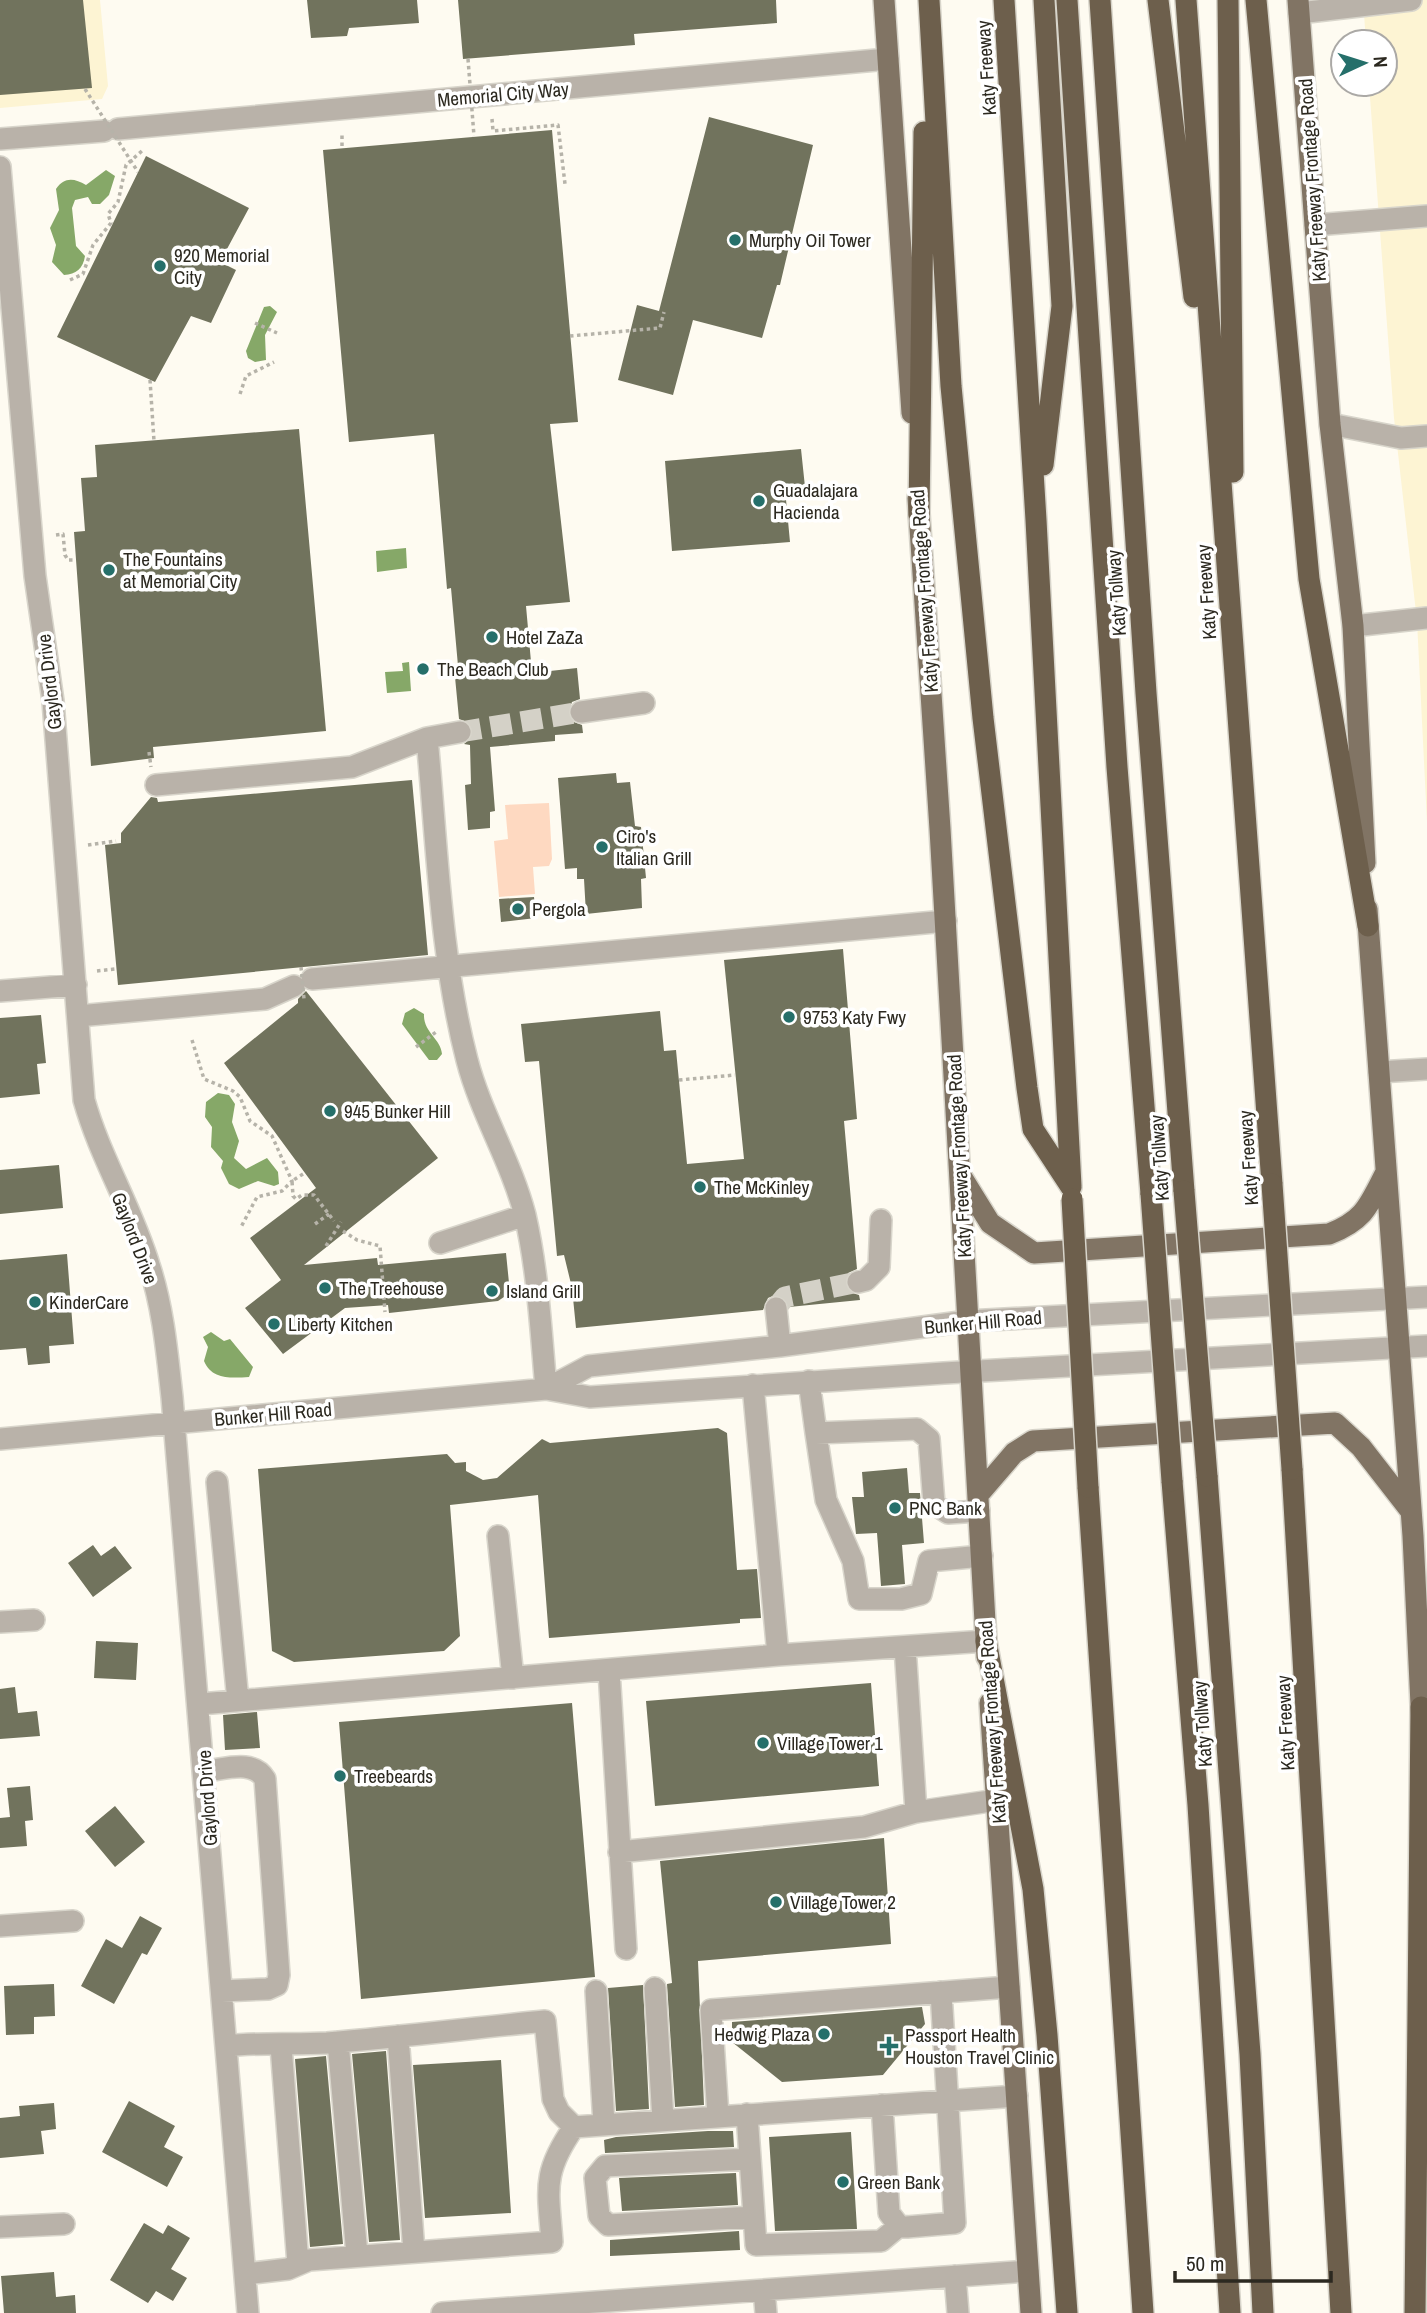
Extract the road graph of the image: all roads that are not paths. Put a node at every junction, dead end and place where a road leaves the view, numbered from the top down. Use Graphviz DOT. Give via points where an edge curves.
graph roads {
  1 [pos="884,0"];
  2 [pos="927,0"];
  3 [pos="1004,0"];
  4 [pos="1044,0"];
  5 [pos="1067,0"];
  6 [pos="1100,0"];
  7 [pos="1158,0"];
  8 [pos="1186,0"];
  9 [pos="1228,0"];
  10 [pos="1256,0"];
  11 [pos="1411,0"];
  12 [pos="1299,6"];
  13 [pos="888,58"];
  14 [pos="0,139"];
  15 [pos="0,167"];
  16 [pos="1427,216"];
  17 [pos="1315,225"];
  18 [pos="1330,424"];
  19 [pos="1427,436"];
  20 [pos="919,516"];
  21 [pos="1036,520"];
  22 [pos="1227,563"];
  23 [pos="1427,618"];
  24 [pos="1353,626"];
  25 [pos="1236,677"];
  26 [pos="644,703"];
  27 [pos="581,712"];
  28 [pos="460,732"];
  29 [pos="427,738"];
  30 [pos="156,785"];
  31 [pos="946,921"];
  32 [pos="1368,926"];
  33 [pos="450,965"];
  34 [pos="76,985"];
  35 [pos="0,991"];
  36 [pos="78,1016"];
  37 [pos="1427,1069"];
  38 [pos="1379,1072"];
  39 [pos="1387,1170"];
  40 [pos="960,1175"];
  41 [pos="1071,1193"];
  42 [pos="525,1215"];
  43 [pos="881,1220"];
  44 [pos="440,1243"];
  45 [pos="858,1282"];
  46 [pos="1427,1297"];
  47 [pos="1396,1298"];
  48 [pos="776,1308"];
  49 [pos="968,1321"];
  50 [pos="780,1346"];
  51 [pos="1427,1346"];
  52 [pos="1400,1348"];
  53 [pos="971,1371"];
  54 [pos="809,1381"];
  55 [pos="753,1385"];
  56 [pos="546,1389"];
  57 [pos="175,1423"];
  58 [pos="816,1433"];
  59 [pos="0,1439"];
  60 [pos="217,1482"];
  61 [pos="978,1503"];
  62 [pos="1410,1510"];
  63 [pos="1420,1535"];
  64 [pos="498,1536"];
  65 [pos="982,1556"];
  66 [pos="34,1620"];
  67 [pos="0,1622"];
  68 [pos="986,1641"];
  69 [pos="905,1647"];
  70 [pos="778,1655"];
  71 [pos="609,1670"];
  72 [pos="513,1678"];
  73 [pos="238,1701"];
  74 [pos="200,1704"];
  75 [pos="1421,1707"];
  76 [pos="1425,1753"];
  77 [pos="205,1771"];
  78 [pos="997,1800"];
  79 [pos="916,1812"];
  80 [pos="1427,1826"];
  81 [pos="619,1852"];
  82 [pos="73,1921"];
  83 [pos="0,1926"];
  84 [pos="626,1949"];
  85 [pos="1009,1987"];
  86 [pos="655,1988"];
  87 [pos="222,1990"];
  88 [pos="596,1991"];
  89 [pos="941,1992"];
  90 [pos="398,2036"];
  91 [pos="338,2042"];
  92 [pos="227,2046"];
  93 [pos="282,2046"];
  94 [pos="1017,2096"];
  95 [pos="947,2101"];
  96 [pos="882,2105"];
  97 [pos="747,2115"];
  98 [pos="718,2116"];
  99 [pos="663,2120"];
  100 [pos="604,2124"];
  101 [pos="574,2127"];
  102 [pos="750,2159"];
  103 [pos="754,2217"];
  104 [pos="894,2220"];
  105 [pos="64,2224"];
  106 [pos="0,2227"];
  107 [pos="414,2252"];
  108 [pos="357,2255"];
  109 [pos="298,2264"];
  110 [pos="1028,2271"];
  111 [pos="245,2274"];
  112 [pos="955,2276"];
  113 [pos="764,2290"];
  114 [pos="651,2306"];
  115 [pos="529,2310"];
  116 [pos="248,2313"];
  117 [pos="442,2313"];
  118 [pos="766,2313"];
  119 [pos="958,2313"];
  120 [pos="1031,2313"];
  121 [pos="1067,2313"];
  122 [pos="1143,2313"];
  123 [pos="1230,2313"];
  124 [pos="1263,2313"];
  125 [pos="1341,2313"];
  126 [pos="1415,2313"];
  1 -- 13 [label="main road, Katy Freeway Frontage Road"];
  2 -- 20 [label="highway"];
  2 -- 41 [label="highway" via="951,386 983,718 1032,1129"];
  3 -- 21 [label="highway, Katy Freeway"];
  4 -- 21 [label="highway" via="1062,306"];
  5 -- 123 [label="highway, Katy Tollway, bridge" via="1116,753 1198,1805"];
  6 -- 124 [label="highway, Katy Tollway, bridge" via="1146,694 1250,2054"];
  7 -- 22 [label="highway"];
  8 -- 22 [label="highway, Katy Freeway"];
  9 -- 25 [label="highway"];
  10 -- 32 [label="highway" via="1309,579"];
  11 -- 12 [label="street"];
  12 -- 17 [label="main road, Katy Freeway Frontage Road"];
  13 -- 14 [label="street, Memorial City Way"];
  13 -- 20 [label="main road, Katy Freeway Frontage Road"];
  15 -- 34 [label="street, Gaylord Drive"];
  16 -- 17 [label="street"];
  17 -- 18 [label="main road, Katy Freeway Frontage Road"];
  18 -- 19 [label="street" via="1401,438"];
  18 -- 24 [label="main road, Katy Freeway Frontage Road"];
  20 -- 31 [label="main road, Katy Freeway Frontage Road"];
  21 -- 41 [label="highway, Katy Freeway"];
  22 -- 25 [label="highway, Katy Freeway"];
  23 -- 24 [label="street"];
  24 -- 32 [label="main road, Katy Freeway Frontage Road"];
  25 -- 125 [label="highway, Katy Freeway, bridge" via="1292,1469"];
  26 -- 27 [label="street"];
  28 -- 29 [label="street"];
  29 -- 30 [label="street" via="352,766"];
  29 -- 33 [label="street"];
  31 -- 33 [label="street"];
  31 -- 40 [label="main road, Katy Freeway Frontage Road"];
  32 -- 38 [label="main road, Katy Freeway Frontage Road"];
  33 -- 36 [label="street" via="303,982 265,999"];
  33 -- 42 [label="street" via="467,1059"];
  34 -- 35 [label="street"];
  34 -- 36 [label="street, Gaylord Drive"];
  36 -- 57 [label="street, Gaylord Drive" via="84,1100 95,1138 149,1264 164,1323"];
  37 -- 38 [label="street"];
  38 -- 39 [label="main road, Katy Freeway Frontage Road"];
  39 -- 40 [label="main road" via="1364,1214 1352,1225 1329,1234 1034,1253 989,1223"];
  39 -- 47 [label="main road, Katy Freeway Frontage Road"];
  40 -- 49 [label="main road, Katy Freeway Frontage Road"];
  41 -- 122 [label="highway, Katy Freeway, bridge"];
  42 -- 44 [label="street"];
  42 -- 56 [label="street"];
  43 -- 45 [label="street" via="878,1268"];
  46 -- 47 [label="street, Bunker Hill Road"];
  47 -- 49 [label="street, Bunker Hill Road"];
  47 -- 52 [label="main road, Katy Freeway Frontage Road"];
  48 -- 50 [label="street"];
  49 -- 50 [label="street, Bunker Hill Road"];
  49 -- 53 [label="main road, Katy Freeway Frontage Road"];
  50 -- 56 [label="street, Bunker Hill Road" via="589,1366"];
  51 -- 52 [label="street, Bunker Hill Road"];
  52 -- 53 [label="street, Bunker Hill Road"];
  52 -- 62 [label="main road, Katy Freeway Frontage Road"];
  53 -- 54 [label="street, Bunker Hill Road"];
  53 -- 61 [label="main road, Katy Freeway Frontage Road"];
  54 -- 55 [label="street, Bunker Hill Road"];
  54 -- 58 [label="street"];
  55 -- 56 [label="street, Bunker Hill Road" via="590,1397"];
  55 -- 70 [label="street"];
  56 -- 57 [label="street, Bunker Hill Road"];
  57 -- 59 [label="street, Bunker Hill Road"];
  57 -- 74 [label="street, Gaylord Drive"];
  58 -- 61 [label="street" via="916,1429 929,1439 934,1504 948,1513"];
  58 -- 65 [label="street" via="826,1500 853,1561 859,1599 921,1594 929,1561"];
  60 -- 73 [label="street"];
  61 -- 62 [label="main road" via="1014,1453 1033,1441 1335,1423 1350,1434"];
  61 -- 65 [label="main road, Katy Freeway Frontage Road"];
  62 -- 63 [label="main road, Katy Freeway Frontage Road"];
  63 -- 75 [label="main road, Katy Freeway Frontage Road"];
  64 -- 72 [label="street"];
  65 -- 68 [label="main road, Katy Freeway Frontage Road"];
  66 -- 67 [label="street"];
  68 -- 69 [label="street"];
  68 -- 78 [label="main road, Katy Freeway Frontage Road"];
  68 -- 121 [label="highway" via="1032,1888"];
  69 -- 70 [label="street"];
  69 -- 79 [label="street"];
  70 -- 71 [label="street"];
  71 -- 72 [label="street"];
  71 -- 81 [label="street"];
  72 -- 73 [label="street"];
  73 -- 74 [label="street"];
  74 -- 77 [label="street, Gaylord Drive"];
  75 -- 76 [label="main road, Katy Freeway Frontage Road"];
  75 -- 126 [label="highway"];
  76 -- 80 [label="main road, Katy Freeway Frontage Road"];
  77 -- 87 [label="street, Gaylord Drive"];
  77 -- 87 [label="street" via="252,1766 265,1779 279,1975 276,1985 268,1989"];
  78 -- 79 [label="street"];
  78 -- 85 [label="main road, Katy Freeway Frontage Road"];
  79 -- 81 [label="street" via="864,1826"];
  81 -- 84 [label="street"];
  82 -- 83 [label="street"];
  85 -- 89 [label="street"];
  85 -- 94 [label="main road, Katy Freeway Frontage Road"];
  86 -- 99 [label="street"];
  87 -- 92 [label="street, Gaylord Drive"];
  88 -- 100 [label="street"];
  89 -- 95 [label="street"];
  89 -- 98 [label="street" via="711,2010"];
  90 -- 91 [label="street"];
  90 -- 101 [label="street" via="545,2021 553,2099"];
  90 -- 107 [label="street"];
  91 -- 93 [label="street"];
  91 -- 108 [label="street"];
  92 -- 93 [label="street" via="267,2041"];
  92 -- 111 [label="street, Gaylord Drive"];
  93 -- 109 [label="street"];
  94 -- 95 [label="street"];
  94 -- 110 [label="main road, Katy Freeway Frontage Road"];
  95 -- 96 [label="street"];
  95 -- 104 [label="street" via="955,2223"];
  96 -- 97 [label="street"];
  96 -- 104 [label="street"];
  97 -- 98 [label="street"];
  97 -- 102 [label="street"];
  98 -- 99 [label="street"];
  99 -- 100 [label="street"];
  100 -- 101 [label="street"];
  101 -- 107 [label="street" via="556,2153 548,2179 552,2242"];
  102 -- 103 [label="street"];
  102 -- 103 [label="street" via="605,2166 595,2178 598,2217 608,2225"];
  103 -- 104 [label="street" via="756,2245 881,2241"];
  105 -- 106 [label="street"];
  107 -- 108 [label="street"];
  108 -- 109 [label="street"];
  109 -- 111 [label="street"];
  110 -- 112 [label="street"];
  110 -- 120 [label="main road, Katy Freeway Frontage Road"];
  111 -- 116 [label="street, Gaylord Drive"];
  112 -- 113 [label="street"];
  112 -- 119 [label="street"];
  113 -- 114 [label="street"];
  113 -- 118 [label="street"];
  114 -- 115 [label="street"];
  115 -- 117 [label="street"];
}
